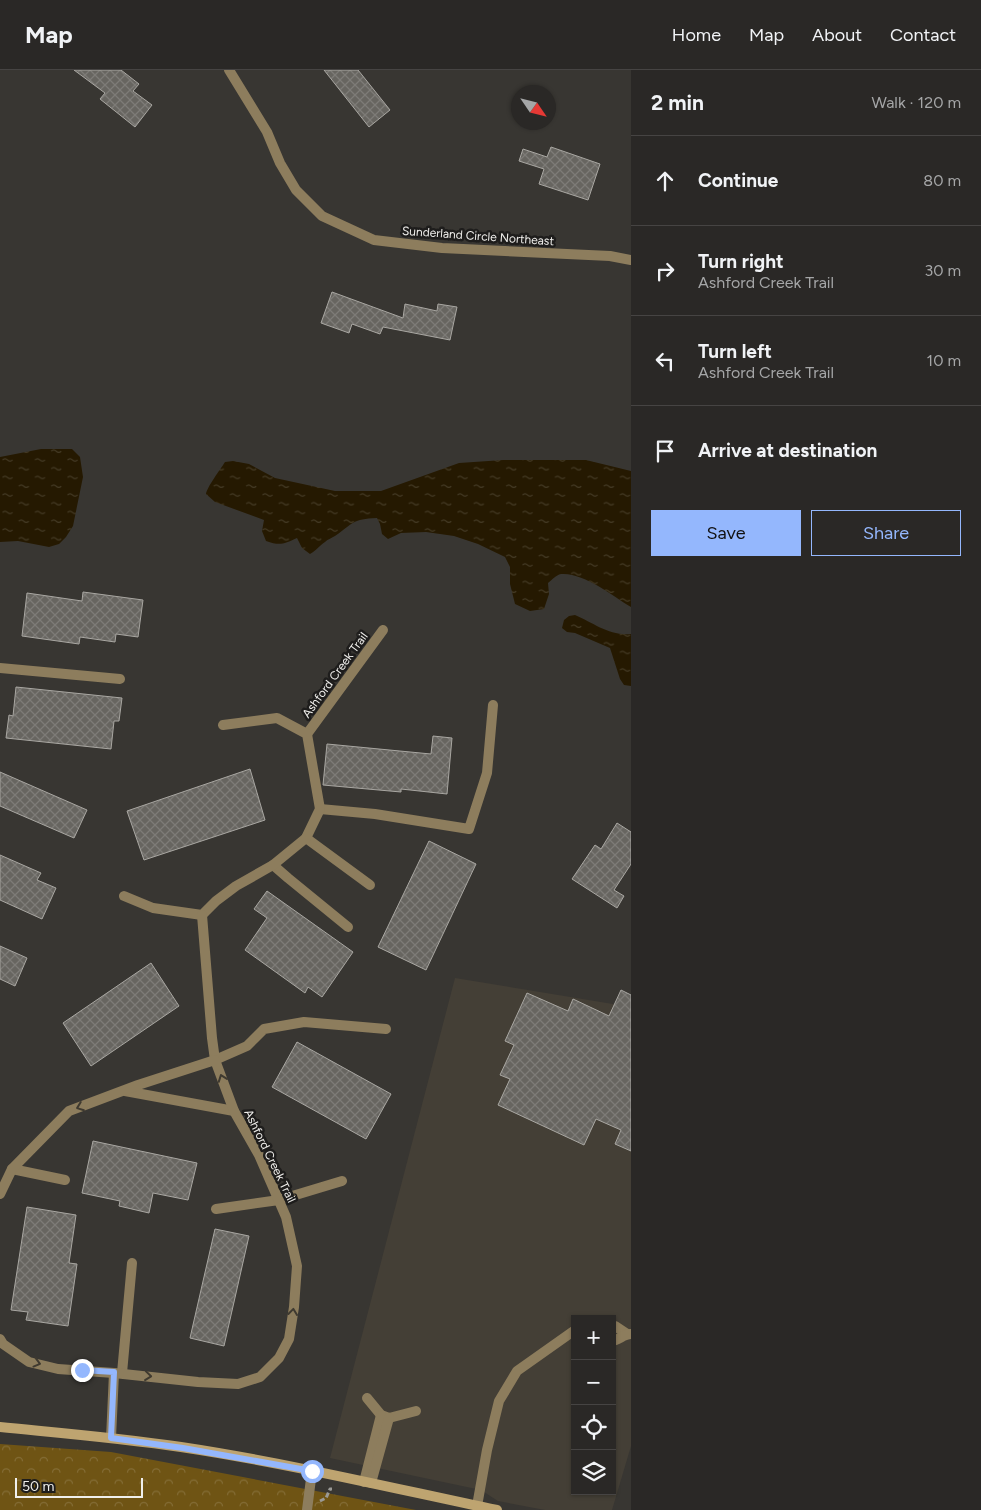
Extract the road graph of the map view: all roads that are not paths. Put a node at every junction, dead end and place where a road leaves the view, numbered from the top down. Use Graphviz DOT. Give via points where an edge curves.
graph roads {
  1 [pos="229,70"];
  2 [pos="631,260"];
  3 [pos="383,630"];
  4 [pos="0,668"];
  5 [pos="120,679"];
  6 [pos="493,705"];
  7 [pos="223,725"];
  8 [pos="306,734"];
  9 [pos="320,809"];
  10 [pos="306,838"];
  11 [pos="273,865"];
  12 [pos="370,885"];
  13 [pos="124,896"];
  14 [pos="202,915"];
  15 [pos="348,927"];
  16 [pos="386,1029"];
  17 [pos="215,1060"];
  18 [pos="124,1090"];
  19 [pos="234,1112"];
  20 [pos="12,1169"];
  21 [pos="64,1180"];
  22 [pos="342,1180"];
  23 [pos="0,1194"];
  24 [pos="279,1200"];
  25 [pos="216,1209"];
  26 [pos="132,1263"];
  27 [pos="616,1327"];
  28 [pos="629,1334"];
  29 [pos="571,1336"];
  30 [pos="0,1340"];
  31 [pos="616,1341"];
  32 [pos="118,1373"];
  33 [pos="367,1398"];
  34 [pos="416,1411"];
  35 [pos="385,1417"];
  36 [pos="0,1427"];
  37 [pos="111,1438"];
  38 [pos="312,1471"];
  39 [pos="368,1482"];
  40 [pos="477,1506"];
  41 [pos="306,1510"];
  42 [pos="497,1510"];
  1 -- 2 [label="street, Sunderland Circle Northeast" via="267,132 296,190 322,216 374,240 442,248 610,256"];
  3 -- 8 [label="street, Ashford Creek Trail"];
  4 -- 5 [label="street"];
  6 -- 9 [label="street" via="487,773 469,829"];
  7 -- 8 [label="street, Ashford Creek Trail" via="277,718"];
  8 -- 9 [label="street, Ashford Creek Trail"];
  9 -- 10 [label="street"];
  10 -- 11 [label="street"];
  10 -- 12 [label="street"];
  11 -- 14 [label="street" via="236,886"];
  11 -- 15 [label="street"];
  13 -- 14 [label="street" via="153,908"];
  14 -- 17 [label="street, Ashford Creek Trail"];
  16 -- 17 [label="street" via="304,1022 264,1029 247,1046"];
  17 -- 18 [label="street"];
  19 -- 17 [label="street, Ashford Creek Trail, one-way"];
  18 -- 19 [label="street"];
  18 -- 20 [label="street, one-way" via="69,1111"];
  19 -- 24 [label="street, Ashford Creek Trail" via="259,1155"];
  20 -- 21 [label="street"];
  20 -- 23 [label="street"];
  22 -- 24 [label="street"];
  24 -- 25 [label="street"];
  32 -- 24 [label="street, Ashford Creek Trail, one-way" via="238,1384 260,1377 279,1358 289,1339 297,1266"];
  26 -- 32 [label="street"];
  27 -- 28 [label="street"];
  28 -- 31 [label="street"];
  29 -- 40 [label="street" via="517,1371 499,1401"];
  30 -- 32 [label="street, Ashford Creek Trail, one-way" via="30,1362 58,1369"];
  32 -- 37 [label="street"];
  33 -- 35 [label="street"];
  34 -- 35 [label="street"];
  35 -- 39 [label="street"];
  36 -- 37 [label="main road"];
  37 -- 38 [label="main road"];
  38 -- 39 [label="main road"];
  38 -- 41 [label="street"];
  39 -- 40 [label="main road"];
  40 -- 42 [label="main road"];
}
